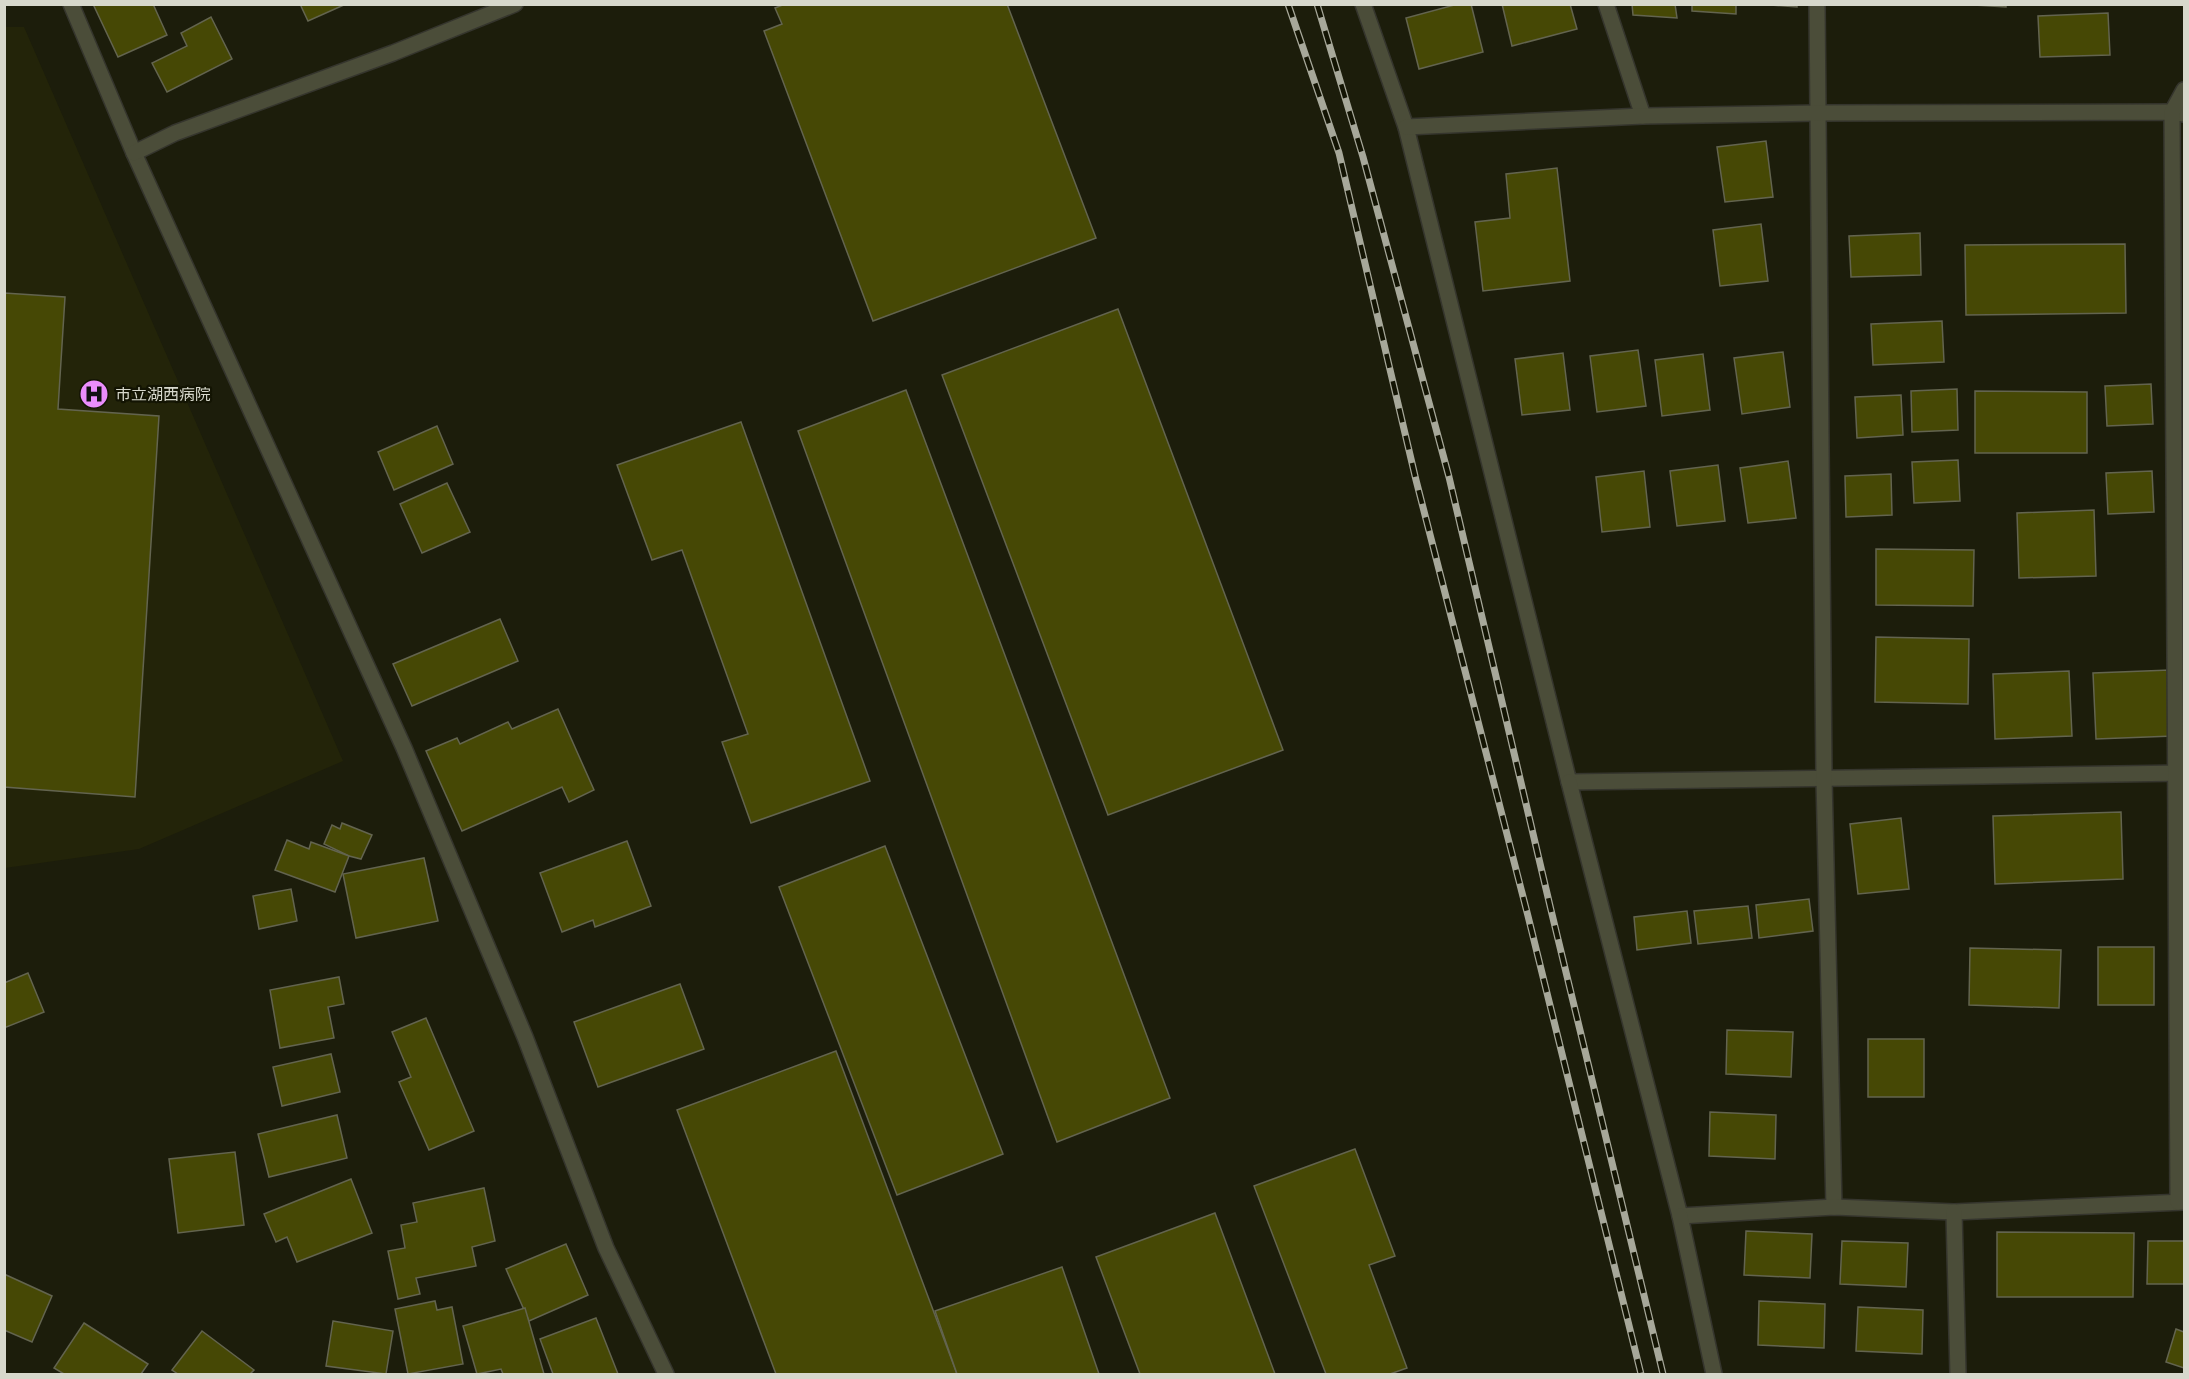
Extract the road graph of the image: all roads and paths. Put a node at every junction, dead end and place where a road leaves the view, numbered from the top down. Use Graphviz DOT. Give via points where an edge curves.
graph roads {
  1 [pos="71,4"];
  2 [pos="515,4"];
  3 [pos="1363,4"];
  4 [pos="1606,4"];
  5 [pos="1816,4"];
  6 [pos="2184,90"];
  7 [pos="1817,113"];
  8 [pos="2178,113"];
  9 [pos="1643,116"];
  10 [pos="1406,128"];
  11 [pos="134,153"];
  12 [pos="2180,773"];
  13 [pos="1824,778"];
  14 [pos="1569,782"];
  15 [pos="2181,1202"];
  16 [pos="1834,1207"];
  17 [pos="1954,1212"];
  18 [pos="1680,1216"];
  19 [pos="666,1374"];
  20 [pos="1714,1374"];
  21 [pos="1958,1374"];
  1 -- 11 [label="street"];
  2 -- 11 [label="street" via="175,133"];
  3 -- 10 [label="street"];
  4 -- 9 [label="street"];
  5 -- 7 [label="street"];
  6 -- 8 [label="street"];
  7 -- 8 [label="street"];
  7 -- 9 [label="street"];
  7 -- 13 [label="street"];
  8 -- 12 [label="street"];
  9 -- 10 [label="street"];
  10 -- 14 [label="street"];
  11 -- 19 [label="street" via="404,747 525,1037 606,1248"];
  12 -- 13 [label="street"];
  12 -- 15 [label="street"];
  13 -- 14 [label="street"];
  13 -- 16 [label="street"];
  14 -- 18 [label="street"];
  15 -- 17 [label="street"];
  16 -- 17 [label="street"];
  16 -- 18 [label="street"];
  17 -- 21 [label="street"];
  18 -- 20 [label="street"];
}
